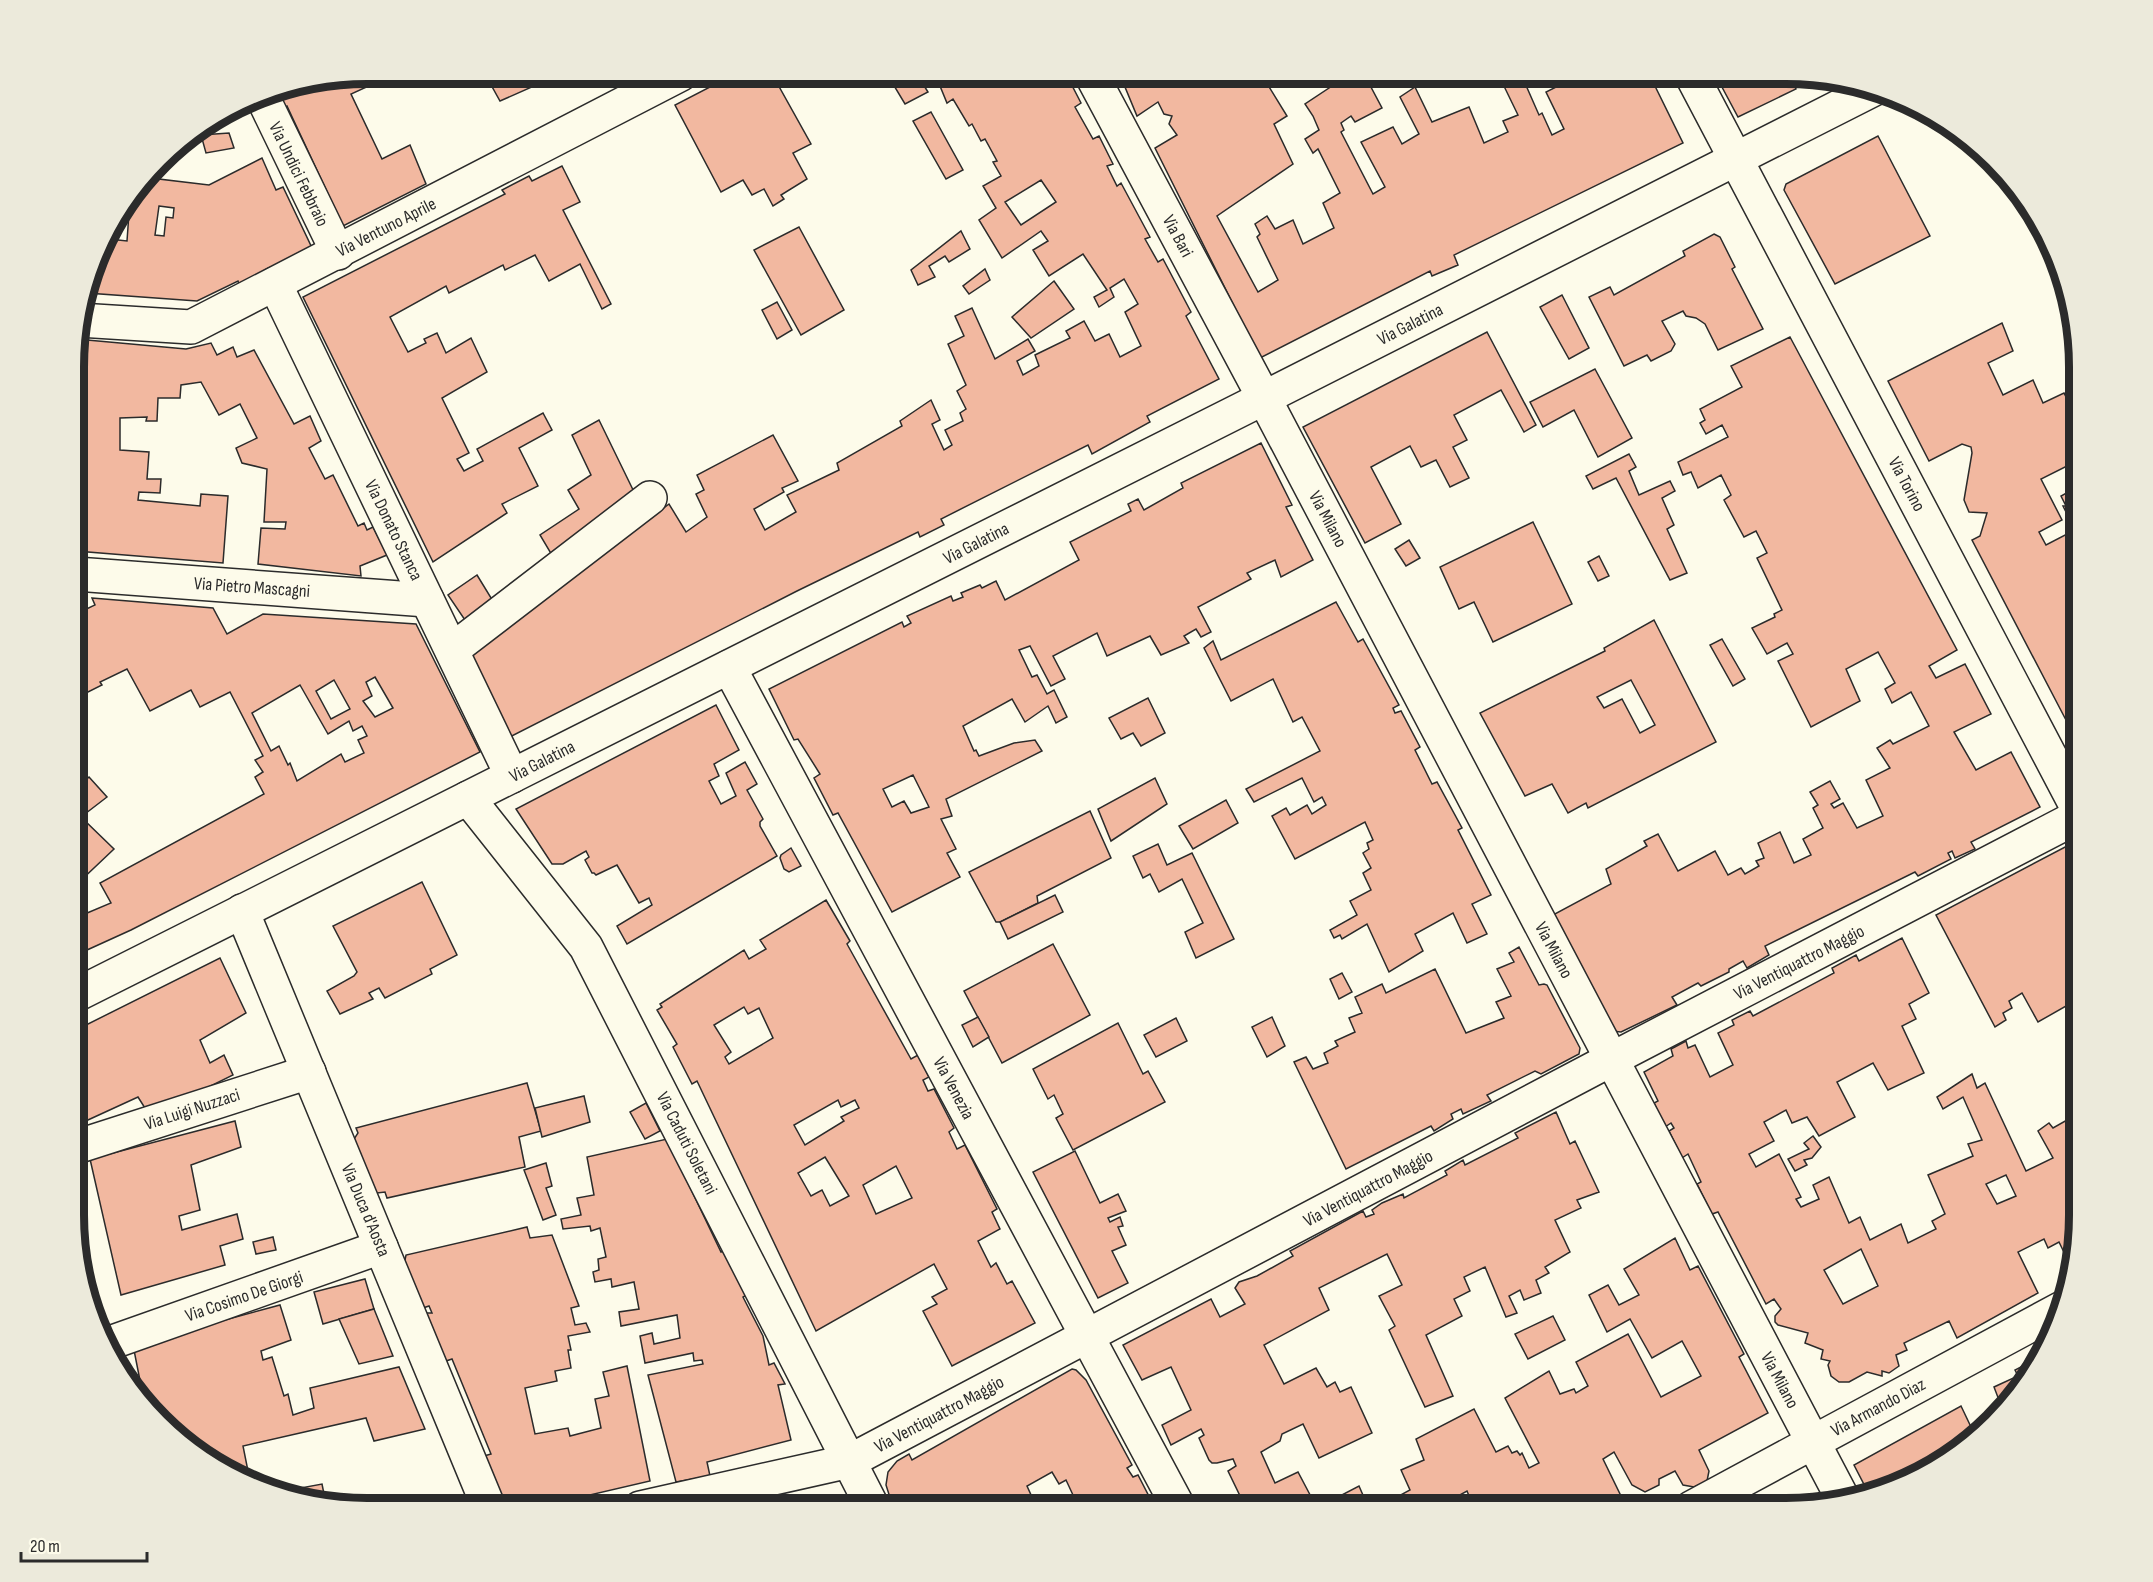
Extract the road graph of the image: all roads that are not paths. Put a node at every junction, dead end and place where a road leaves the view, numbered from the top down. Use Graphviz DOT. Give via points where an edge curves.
graph roads {
  1 [pos="662,84"];
  2 [pos="1096,84"];
  3 [pos="1696,84"];
  4 [pos="1862,95"];
  5 [pos="266,103"];
  6 [pos="1736,158"];
  7 [pos="338,253"];
  8 [pos="274,284"];
  9 [pos="88,321"];
  10 [pos="1264,398"];
  11 [pos="650,498"];
  12 [pos="84,575"];
  13 [pos="427,600"];
  14 [pos="452,650"];
  15 [pos="729,667"];
  16 [pos="513,776"];
  17 [pos="2069,792"];
  18 [pos="468,798"];
  19 [pos="2069,821"];
  20 [pos="242,911"];
  21 [pos="84,991"];
  22 [pos="1612,1059"];
  23 [pos="309,1072"];
  24 [pos="84,1144"];
  25 [pos="381,1247"];
  26 [pos="2051,1314"];
  27 [pos="1087,1336"];
  28 [pos="114,1342"];
  29 [pos="1813,1442"];
  30 [pos="850,1461"];
  31 [pos="1840,1493"];
  32 [pos="485,1498"];
  33 [pos="685,1498"];
  34 [pos="868,1498"];
  35 [pos="1174,1498"];
  36 [pos="1709,1498"];
  1 -- 7 [label="street, Via Ventuno Aprile"];
  2 -- 10 [label="street, Via Bari"];
  3 -- 6 [label="street, Via Torino"];
  4 -- 6 [label="street, Via Galatina"];
  5 -- 7 [label="street, Via Undici Febbraio"];
  6 -- 10 [label="street, Via Galatina"];
  6 -- 17 [label="street, Via Torino"];
  7 -- 8 [label="street, Via Ventuno Aprile"];
  8 -- 9 [label="street, Via Ventuno Aprile" via="191,327"];
  8 -- 13 [label="street, Via Donato Stanca"];
  10 -- 15 [label="street, Via Galatina"];
  10 -- 22 [label="street, Via Milano"];
  11 -- 14 [label="street"];
  12 -- 13 [label="street, Via Pietro Mascagni"];
  13 -- 14 [label="street, Via Donato Stanca"];
  14 -- 16 [label="street, Via Donato Stanca"];
  15 -- 16 [label="street, Via Galatina"];
  15 -- 27 [label="street, Via Venezia"];
  16 -- 18 [label="street, Via Galatina"];
  18 -- 20 [label="street, Via Galatina"];
  18 -- 30 [label="street, Via Caduti Soletani" via="586,947"];
  19 -- 22 [label="street, Via Ventiquattro Maggio"];
  20 -- 21 [label="street, Via Galatina"];
  20 -- 23 [label="street, Via Duca d'Aosta"];
  22 -- 27 [label="street, Via Ventiquattro Maggio"];
  22 -- 29 [label="street, Via Milano"];
  23 -- 24 [label="street, Via Luigi Nuzzaci"];
  23 -- 25 [label="street, Via Duca d'Aosta"];
  25 -- 28 [label="street, Via Cosimo De Giorgi"];
  25 -- 32 [label="street, Via Duca d'Aosta"];
  26 -- 29 [label="street, Via Armando Diaz"];
  27 -- 30 [label="street, Via Ventiquattro Maggio"];
  27 -- 35 [label="street, Via Venezia"];
  29 -- 31 [label="street, Via Milano"];
  29 -- 36 [label="street, Via Armando Diaz"];
  30 -- 33 [label="street, Via Ventiquattro Maggio"];
  30 -- 34 [label="street, Via Caduti Soletani"];
}
